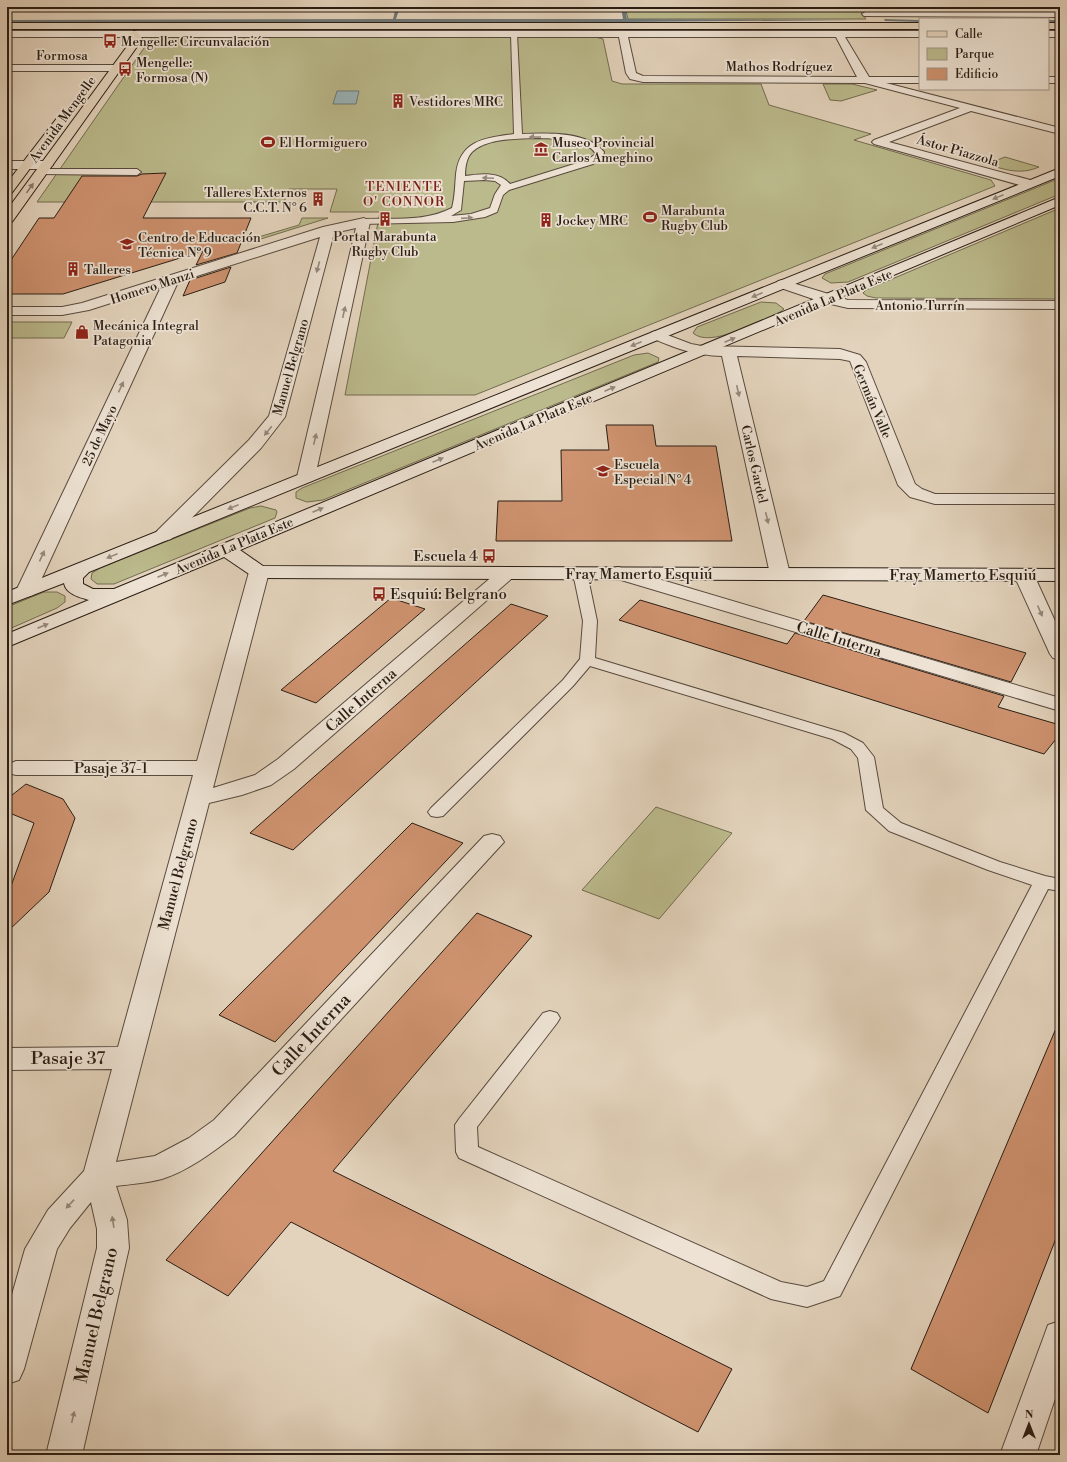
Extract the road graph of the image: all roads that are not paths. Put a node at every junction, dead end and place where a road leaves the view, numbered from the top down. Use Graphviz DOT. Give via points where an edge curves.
graph roads {
  1 [pos="1019,7"];
  2 [pos="865,10"];
  3 [pos="1026,14"];
  4 [pos="1060,14"];
  5 [pos="7,26"];
  6 [pos="880,26"];
  7 [pos="919,26"];
  8 [pos="1049,26"];
  9 [pos="1060,26"];
  10 [pos="137,30"];
  11 [pos="7,34"];
  12 [pos="514,34"];
  13 [pos="623,34"];
  14 [pos="839,34"];
  15 [pos="919,34"];
  16 [pos="1049,34"];
  17 [pos="1060,34"];
  18 [pos="117,47"];
  19 [pos="109,58"];
  20 [pos="7,68"];
  21 [pos="100,68"];
  22 [pos="116,68"];
  23 [pos="91,80"];
  24 [pos="866,80"];
  25 [pos="919,80"];
  26 [pos="1049,80"];
  27 [pos="1060,80"];
  28 [pos="972,108"];
  29 [pos="68,111"];
  30 [pos="1060,131"];
  31 [pos="518,137"];
  32 [pos="7,165"];
  33 [pos="27,165"];
  34 [pos="44,168"];
  35 [pos="137,172"];
  36 [pos="1060,172"];
  37 [pos="461,179"];
  38 [pos="1030,184"];
  39 [pos="7,190"];
  40 [pos="502,191"];
  41 [pos="1060,201"];
  42 [pos="7,219"];
  43 [pos="428,219"];
  44 [pos="364,222"];
  45 [pos="328,230"];
  46 [pos="172,279"];
  47 [pos="783,284"];
  48 [pos="827,299"];
  49 [pos="1060,305"];
  50 [pos="7,311"];
  51 [pos="657,335"];
  52 [pos="702,351"];
  53 [pos="729,353"];
  54 [pos="306,477"];
  55 [pos="269,492"];
  56 [pos="1060,499"];
  57 [pos="282,525"];
  58 [pos="164,535"];
  59 [pos="225,549"];
  60 [pos="84,567"];
  61 [pos="259,572"];
  62 [pos="508,573"];
  63 [pos="580,574"];
  64 [pos="618,574"];
  65 [pos="780,574"];
  66 [pos="1024,575"];
  67 [pos="1060,575"];
  68 [pos="26,591"];
  69 [pos="120,593"];
  70 [pos="7,599"];
  71 [pos="7,641"];
  72 [pos="1060,654"];
  73 [pos="587,660"];
  74 [pos="1060,705"];
  75 [pos="16,768"];
  76 [pos="207,768"];
  77 [pos="199,798"];
  78 [pos="437,812"];
  79 [pos="492,842"];
  80 [pos="1052,884"];
  81 [pos="550,1018"];
  82 [pos="129,1058"];
  83 [pos="7,1059"];
  84 [pos="97,1176"];
  85 [pos="1060,1336"];
  86 [pos="7,1368"];
  87 [pos="64,1455"];
  88 [pos="1018,1455"];
  1 -- 3 [label="street"];
  2 -- 3 [label="street"];
  2 -- 6 [label="street"];
  3 -- 4 [label="street"];
  5 -- 10 [label="main road"];
  6 -- 7 [label="main road"];
  6 -- 10 [label="main road"];
  8 -- 9 [label="main road"];
  10 -- 11 [label="street"];
  10 -- 12 [label="street"];
  10 -- 18 [label="main road" via="122,40"];
  10 -- 22 [label="main road, Avenida Mengelle" via="136,41"];
  12 -- 13 [label="street"];
  12 -- 31 [label="lane"];
  13 -- 14 [label="street"];
  13 -- 24 [label="street, Mathos Rodríguez" via="631,73 638,78"];
  14 -- 15 [label="street"];
  14 -- 24 [label="street"];
  16 -- 17 [label="street"];
  19 -- 21 [label="main road, Avenida Mengelle"];
  20 -- 21 [label="street, Formosa"];
  21 -- 22 [label="street, Formosa"];
  21 -- 23 [label="main road, Avenida Mengelle"];
  22 -- 34 [label="main road, Avenida Mengelle"];
  24 -- 25 [label="street, Mathos Rodríguez"];
  24 -- 28 [label="street"];
  26 -- 27 [label="street"];
  28 -- 30 [label="street"];
  28 -- 38 [label="street, Ástor Piazzola" via="878,142"];
  29 -- 33 [label="main road, Avenida Mengelle"];
  31 -- 37 [label="lane" via="490,139 473,146 464,158"];
  40 -- 31 [label="lane, one-way" via="520,182 582,165 600,155 594,145 580,139"];
  32 -- 33 [label="street"];
  33 -- 34 [label="street"];
  33 -- 39 [label="main road, Avenida Mengelle"];
  34 -- 35 [label="lane"];
  42 -- 34 [label="main road, Avenida Mengelle, one-way"];
  36 -- 38 [label="street, Avenida La Plata Este"];
  40 -- 37 [label="lane, one-way" via="506,184 499,179"];
  37 -- 43 [label="lane" via="456,210 444,216"];
  38 -- 47 [label="street, Avenida La Plata Este, one-way"];
  43 -- 40 [label="lane, one-way" via="485,215 494,210"];
  41 -- 48 [label="street, Avenida La Plata Este"];
  43 -- 44 [label="lane"];
  44 -- 45 [label="street, Homero Manzi"];
  54 -- 44 [label="street, one-way"];
  45 -- 46 [label="street, Homero Manzi"];
  45 -- 58 [label="street, Manuel Belgrano, one-way" via="277,416 256,444"];
  46 -- 50 [label="street, Homero Manzi" via="73,310"];
  68 -- 46 [label="street, 25 de Mayo, one-way"];
  47 -- 48 [label="street, Antonio Turrín"];
  47 -- 51 [label="street, Avenida La Plata Este, one-way"];
  48 -- 49 [label="street, Antonio Turrín" via="862,305"];
  52 -- 48 [label="street, Avenida La Plata Este, one-way"];
  51 -- 52 [label="street, Germán Valle" via="687,348"];
  51 -- 54 [label="street, Avenida La Plata Este, one-way"];
  52 -- 53 [label="street, Germán Valle"];
  57 -- 52 [label="street, Avenida La Plata Este, one-way"];
  53 -- 56 [label="street, Germán Valle" via="840,354 855,358 907,485 921,496 936,499"];
  53 -- 65 [label="street, Carlos Gardel, one-way"];
  54 -- 55 [label="street, Avenida La Plata Este"];
  55 -- 57 [label="street" via="285,502 292,511 290,518"];
  55 -- 58 [label="street, Avenida La Plata Este, one-way"];
  57 -- 59 [label="street, Avenida La Plata Este"];
  58 -- 60 [label="street, Avenida La Plata Este, one-way"];
  59 -- 61 [label="street"];
  69 -- 59 [label="street, Avenida La Plata Este, one-way"];
  60 -- 68 [label="street, Avenida La Plata Este"];
  60 -- 69 [label="street" via="73,577 77,589 96,595"];
  61 -- 62 [label="street, Fray Mamerto Esquiú"];
  61 -- 76 [label="street, Manuel Belgrano"];
  62 -- 63 [label="street, Fray Mamerto Esquiú"];
  62 -- 77 [label="street, Calle Interna" via="286,764 263,780"];
  63 -- 64 [label="street, Fray Mamerto Esquiú"];
  63 -- 73 [label="lane" via="590,621"];
  64 -- 65 [label="street, Fray Mamerto Esquiú"];
  64 -- 74 [label="street, Calle Interna"];
  65 -- 66 [label="street, Fray Mamerto Esquiú"];
  66 -- 67 [label="street, Fray Mamerto Esquiú"];
  66 -- 72 [label="street, one-way"];
  68 -- 70 [label="street, Avenida La Plata Este"];
  71 -- 69 [label="street, Avenida La Plata Este, one-way"];
  73 -- 78 [label="lane" via="568,684"];
  73 -- 80 [label="lane" via="838,736 858,746 866,758 875,810 894,827 994,866"];
  75 -- 76 [label="street, Pasaje 37-1"];
  76 -- 77 [label="street, Manuel Belgrano"];
  77 -- 82 [label="street, Manuel Belgrano"];
  79 -- 84 [label="street, Calle Interna" via="224,1128 199,1146 161,1167"];
  80 -- 81 [label="lane" via="832,1289 807,1297 779,1292 467,1152 466,1125"];
  82 -- 83 [label="street, Pasaje 37"];
  82 -- 84 [label="street, Manuel Belgrano"];
  84 -- 86 [label="street, Manuel Belgrano, one-way" via="49,1232"];
  87 -- 84 [label="street, Manuel Belgrano, one-way" via="113,1248 112,1215"];
  85 -- 88 [label="street"];
}
